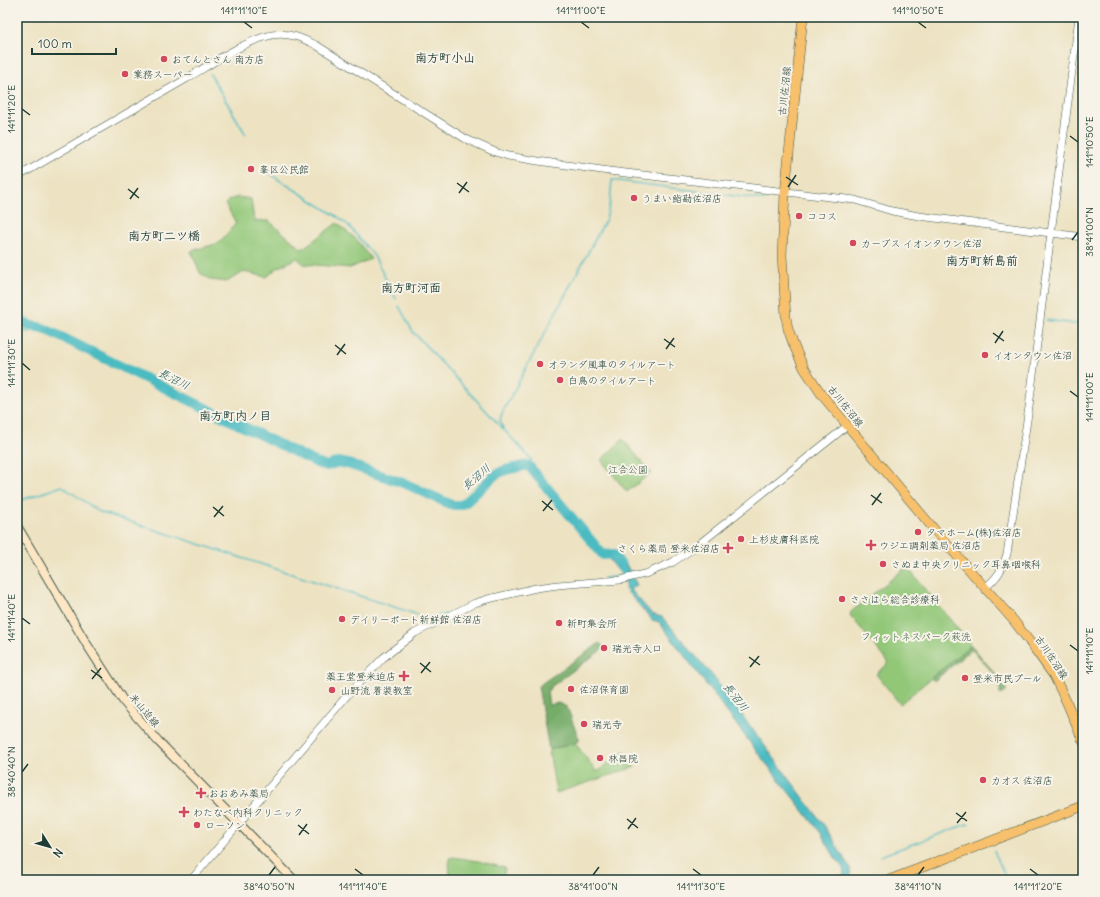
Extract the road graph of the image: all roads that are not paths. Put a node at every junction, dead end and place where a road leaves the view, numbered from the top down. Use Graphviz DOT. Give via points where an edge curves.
graph roads {
  1 [pos="803,17"];
  2 [pos="1079,17"];
  3 [pos="17,178"];
  4 [pos="785,192"];
  5 [pos="1051,232"];
  6 [pos="1083,236"];
  7 [pos="847,426"];
  8 [pos="17,526"];
  9 [pos="985,588"];
  10 [pos="1083,741"];
  11 [pos="1083,806"];
  12 [pos="239,823"];
  13 [pos="191,880"];
  14 [pos="294,880"];
  15 [pos="889,880"];
  1 -- 4 [label="main road, 古川佐沼線"];
  2 -- 5 [label="street"];
  3 -- 4 [label="street" via="254,40 274,34 285,34 296,36 316,46 466,139 495,152 609,171"];
  4 -- 5 [label="street" via="856,200 919,216"];
  4 -- 7 [label="main road, 古川佐沼線" via="782,262 788,329 809,376"];
  5 -- 6 [label="street"];
  5 -- 9 [label="street" via="1007,554 1002,569"];
  7 -- 9 [label="main road, 古川佐沼線"];
  7 -- 12 [label="street" via="688,553 664,566 620,580 523,590 488,599 415,633 366,675"];
  8 -- 12 [label="main road, 米山迫線" via="124,702 158,741"];
  9 -- 10 [label="main road, 古川佐沼線" via="1014,621 1054,676"];
  11 -- 15 [label="main road"];
  12 -- 13 [label="street"];
  12 -- 14 [label="main road, 米山迫線"];
}
